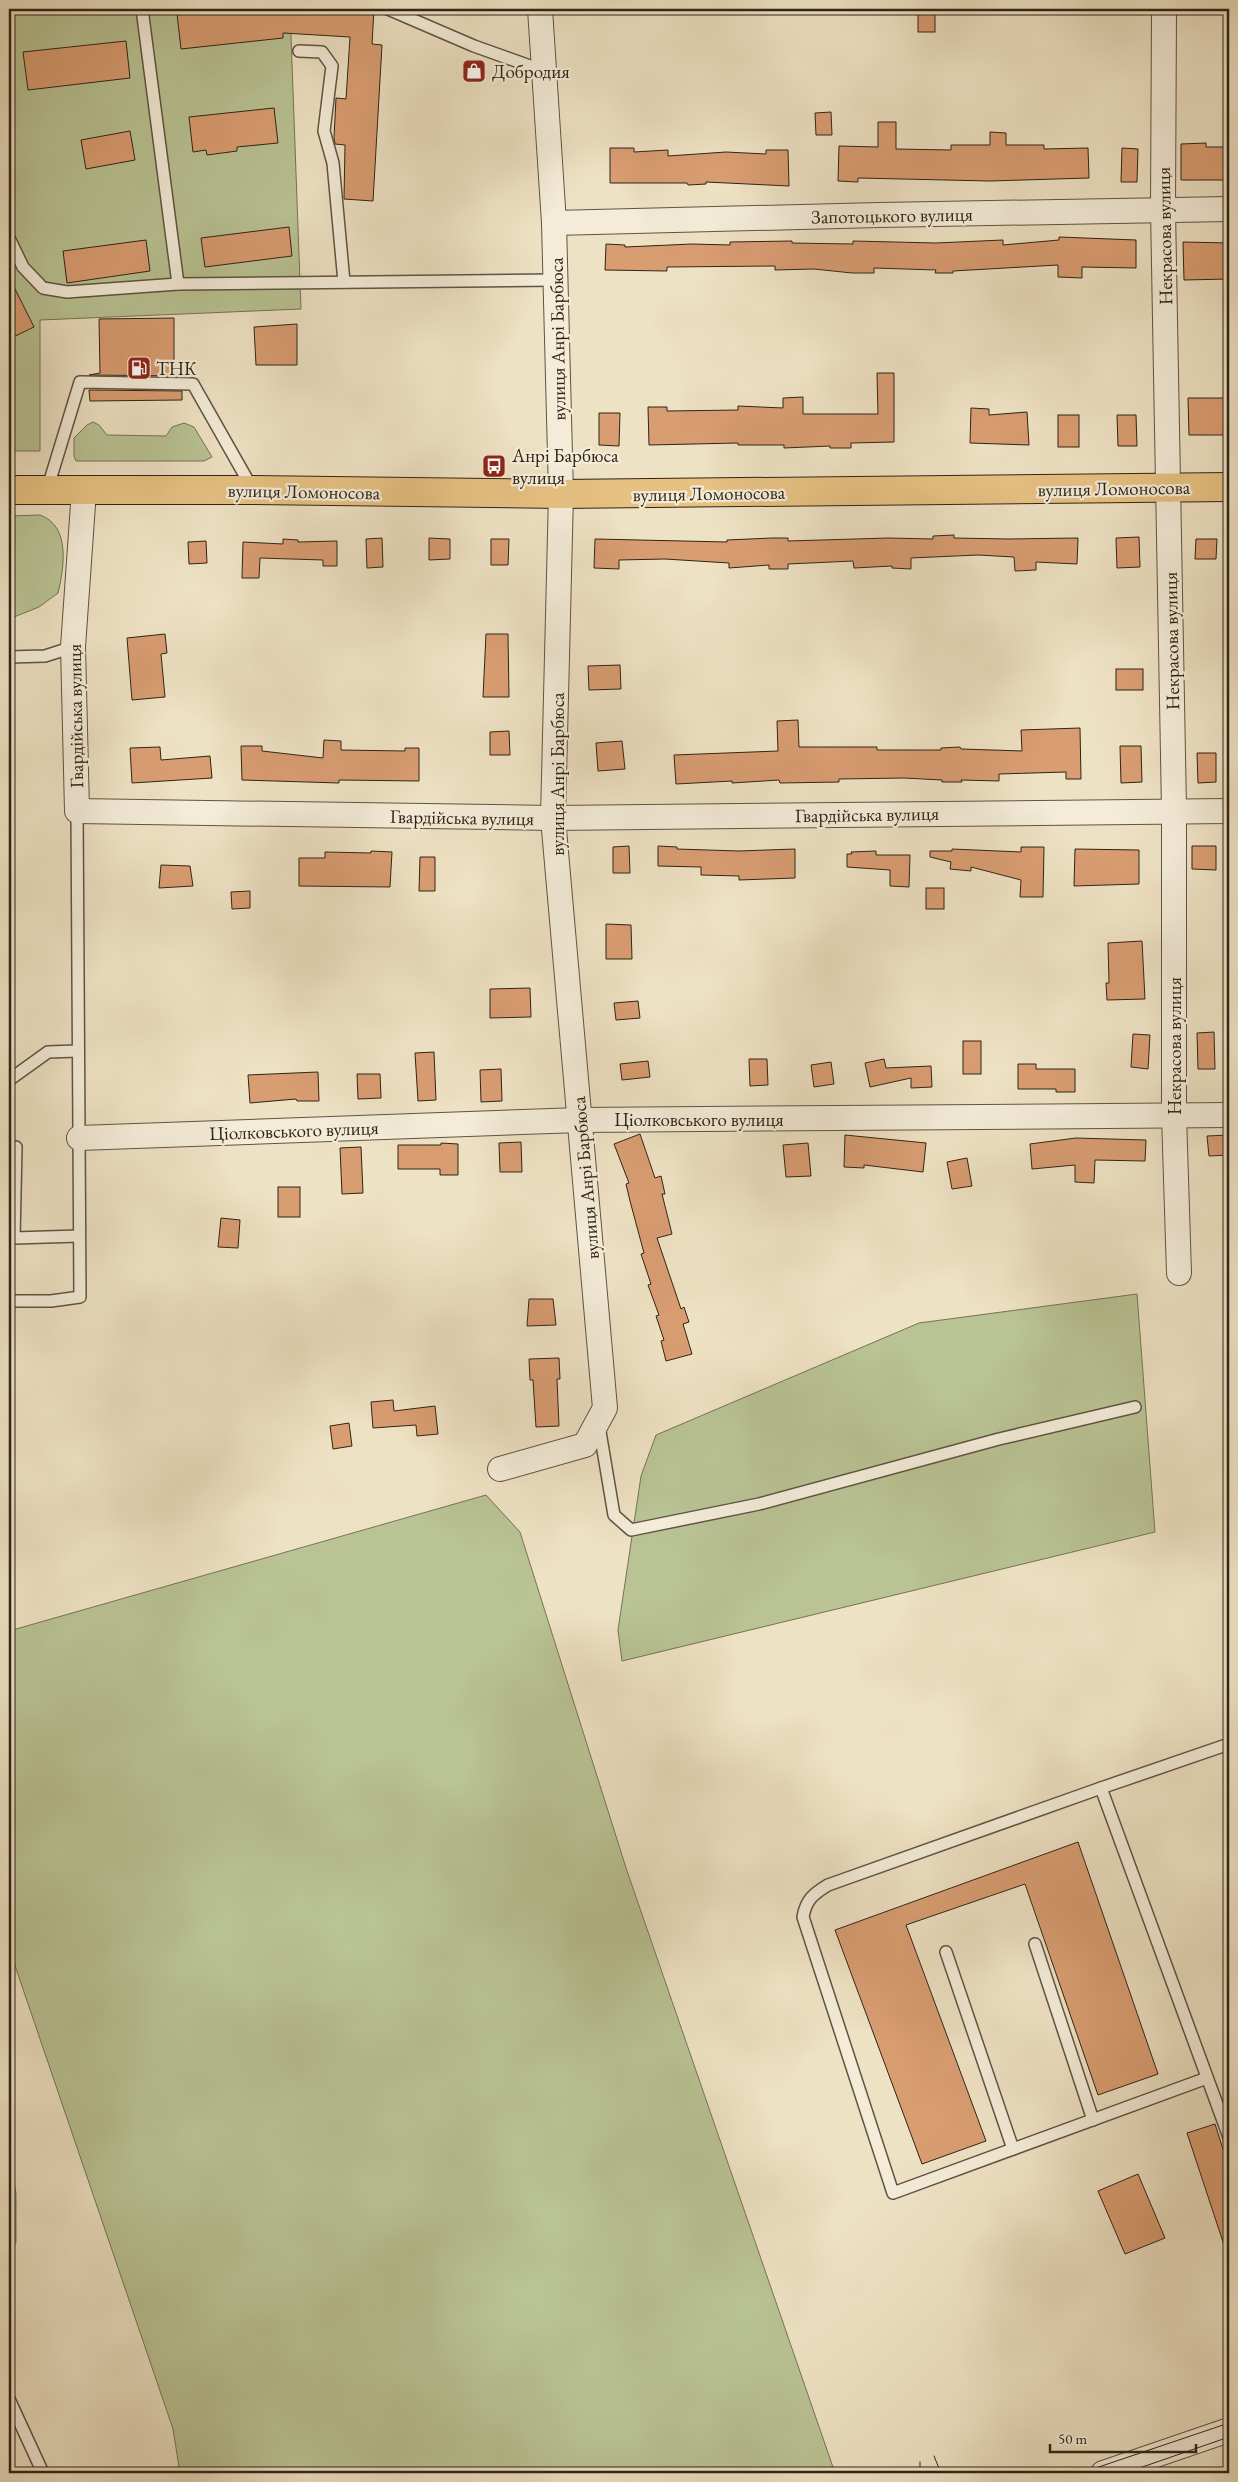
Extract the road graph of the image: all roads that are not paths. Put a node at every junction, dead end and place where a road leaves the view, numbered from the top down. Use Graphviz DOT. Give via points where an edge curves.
graph roads {
  1 [pos="142,9"];
  2 [pos="388,9"];
  3 [pos="540,9"];
  4 [pos="1164,9"];
  5 [pos="299,51"];
  6 [pos="544,71"];
  7 [pos="1229,209"];
  8 [pos="1163,210"];
  9 [pos="554,223"];
  10 [pos="9,238"];
  11 [pos="556,280"];
  12 [pos="344,282"];
  13 [pos="178,284"];
  14 [pos="1229,487"];
  15 [pos="1168,488"];
  16 [pos="9,490"];
  17 [pos="47,490"];
  18 [pos="84,490"];
  19 [pos="253,490"];
  20 [pos="560,494"];
  21 [pos="73,647"];
  22 [pos="9,657"];
  23 [pos="1174,810"];
  24 [pos="77,811"];
  25 [pos="1229,811"];
  26 [pos="553,818"];
  27 [pos="77,1051"];
  28 [pos="9,1080"];
  29 [pos="1174,1115"];
  30 [pos="1229,1115"];
  31 [pos="580,1120"];
  32 [pos="79,1138"];
  33 [pos="16,1147"];
  34 [pos="79,1236"];
  35 [pos="1180,1273"];
  36 [pos="9,1302"];
  37 [pos="1135,1407"];
  38 [pos="598,1419"];
  39 [pos="500,1469"];
  40 [pos="1229,1744"];
  41 [pos="1101,1788"];
  42 [pos="1035,1944"];
  43 [pos="946,1952"];
  44 [pos="1207,2078"];
  45 [pos="1093,2120"];
  46 [pos="1229,2137"];
  47 [pos="1013,2149"];
  48 [pos="9,2398"];
  49 [pos="1229,2430"];
  50 [pos="43,2473"];
  51 [pos="1103,2473"];
  1 -- 13 [label="lane"];
  2 -- 6 [label="lane" via="474,46"];
  3 -- 6 [label="street, вулиця Анрі Барбюса"];
  4 -- 8 [label="street, Некрасова вулиця"];
  5 -- 12 [label="lane" via="322,52 332,66 324,131 333,164"];
  6 -- 9 [label="street, вулиця Анрі Барбюса"];
  7 -- 8 [label="street, Запотоцького вулиця"];
  8 -- 9 [label="street, Запотоцького вулиця"];
  8 -- 15 [label="street, Некрасова вулиця"];
  9 -- 11 [label="street, вулиця Анрі Барбюса"];
  10 -- 13 [label="lane" via="24,266 43,288 66,292"];
  11 -- 12 [label="lane"];
  11 -- 20 [label="street, вулиця Анрі Барбюса"];
  12 -- 13 [label="lane"];
  14 -- 15 [label="main road, вулиця Ломоносова"];
  15 -- 20 [label="main road, вулиця Ломоносова"];
  15 -- 23 [label="street, Некрасова вулиця"];
  16 -- 17 [label="main road, вулиця Ломоносова"];
  17 -- 18 [label="main road, вулиця Ломоносова"];
  17 -- 19 [label="lane" via="80,382 193,384"];
  18 -- 19 [label="main road, вулиця Ломоносова"];
  18 -- 21 [label="street, Гвардійська вулиця"];
  19 -- 20 [label="main road, вулиця Ломоносова"];
  20 -- 26 [label="street, вулиця Анрі Барбюса"];
  21 -- 22 [label="lane" via="45,656"];
  21 -- 24 [label="street, Гвардійська вулиця"];
  23 -- 25 [label="street, Гвардійська вулиця"];
  23 -- 26 [label="street, Гвардійська вулиця"];
  23 -- 29 [label="street, Некрасова вулиця"];
  24 -- 26 [label="street, Гвардійська вулиця"];
  24 -- 27 [label="lane"];
  26 -- 31 [label="street, вулиця Анрі Барбюса"];
  27 -- 28 [label="lane" via="48,1052"];
  27 -- 32 [label="lane"];
  29 -- 30 [label="street, Ціолковського вулиця"];
  29 -- 31 [label="street, Ціолковського вулиця"];
  29 -- 35 [label="street, Некрасова вулиця"];
  31 -- 32 [label="street, Ціолковського вулиця"];
  31 -- 38 [label="street, вулиця Анрі Барбюса" via="605,1408"];
  32 -- 34 [label="lane"];
  33 -- 34 [label="lane" via="14,1238"];
  34 -- 36 [label="lane" via="80,1297"];
  37 -- 38 [label="lane" via="999,1439 759,1504 630,1530 614,1515"];
  38 -- 39 [label="street, вулиця Анрі Барбюса" via="584,1445"];
  40 -- 41 [label="lane"];
  41 -- 44 [label="lane"];
  41 -- 47 [label="lane" via="828,1885 806,1903 803,1918 892,2193"];
  42 -- 45 [label="lane"];
  43 -- 47 [label="lane"];
  44 -- 45 [label="lane"];
  44 -- 46 [label="lane"];
  45 -- 47 [label="lane"];
  48 -- 50 [label="lane"];
  49 -- 51 [label="street"];
}
